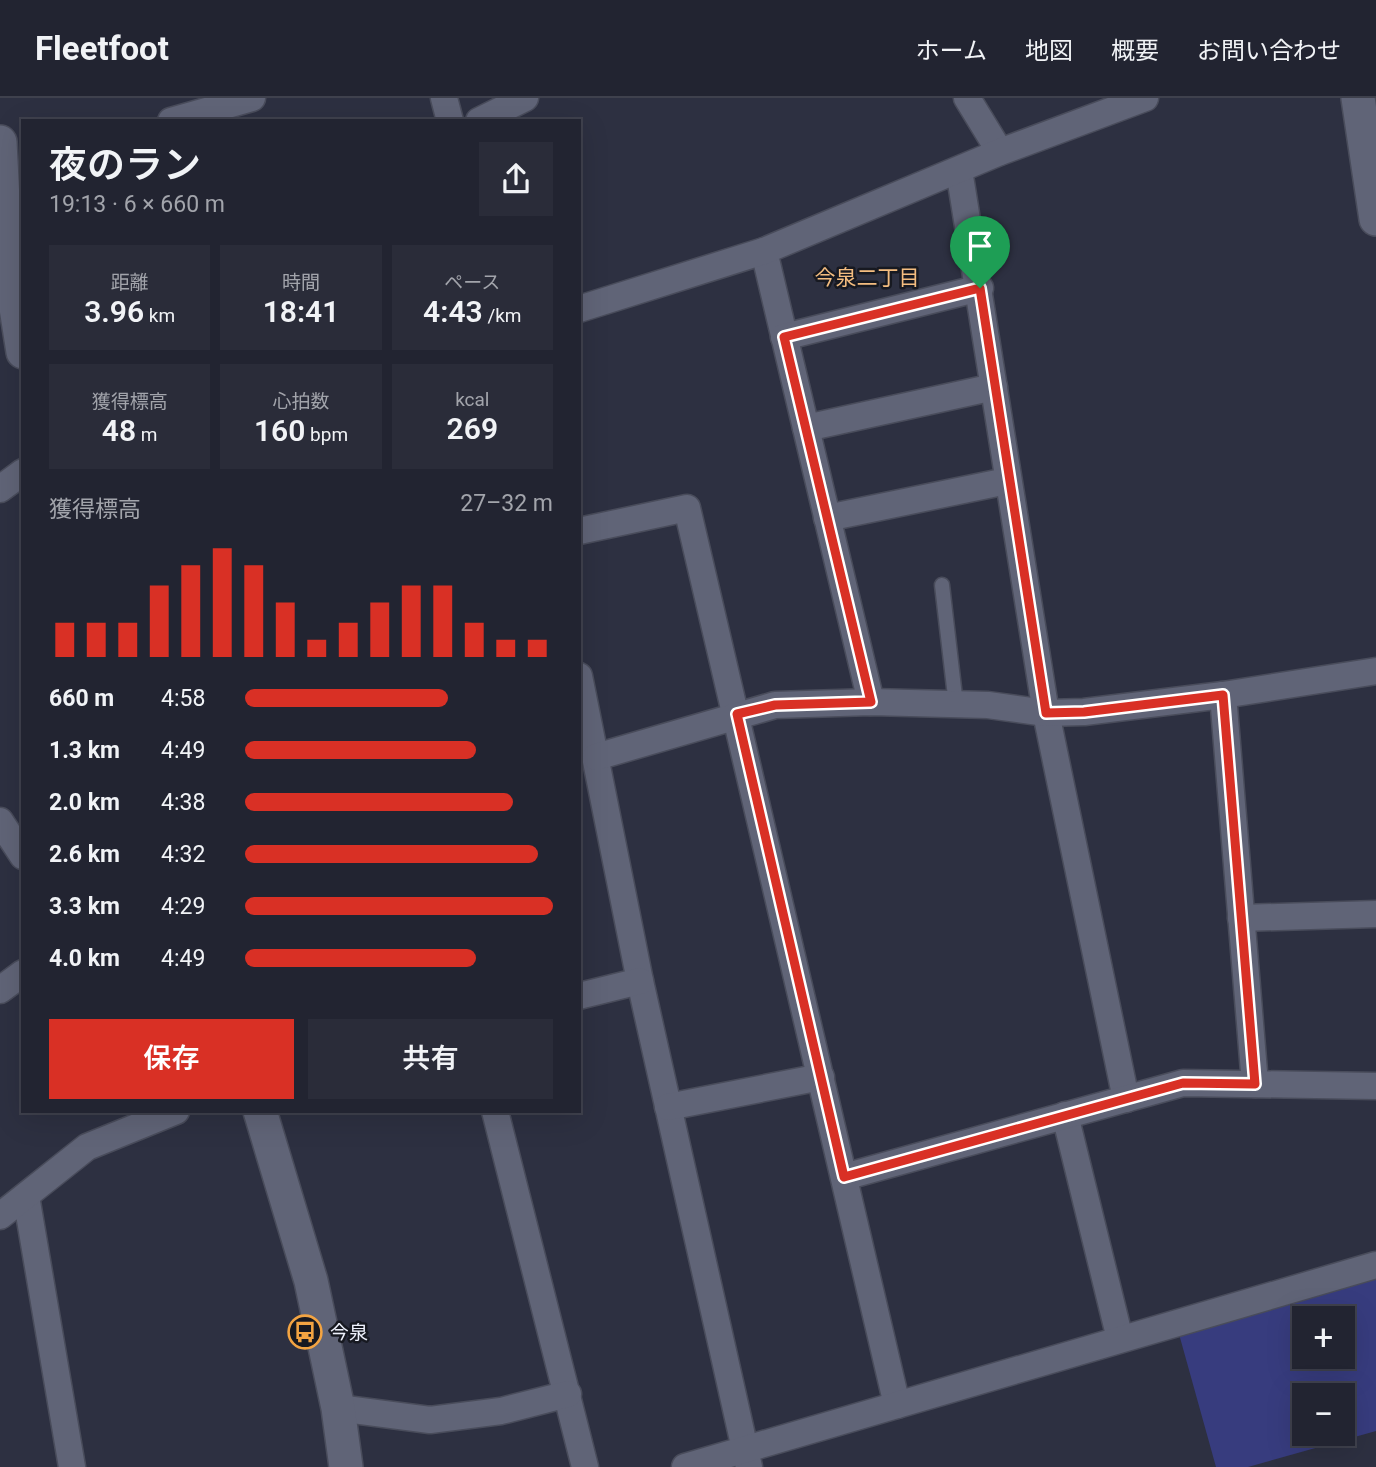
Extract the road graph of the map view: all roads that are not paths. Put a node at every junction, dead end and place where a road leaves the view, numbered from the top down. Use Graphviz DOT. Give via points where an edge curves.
graph roads {
  1 [pos="252,98"];
  2 [pos="444,98"];
  3 [pos="525,98"];
  4 [pos="967,98"];
  5 [pos="1145,98"];
  6 [pos="1357,98"];
  7 [pos="223,102"];
  8 [pos="176,119"];
  9 [pos="449,119"];
  10 [pos="483,119"];
  11 [pos="0,142"];
  12 [pos="1000,152"];
  13 [pos="959,170"];
  14 [pos="1376,219"];
  15 [pos="764,251"];
  16 [pos="980,288"];
  17 [pos="581,308"];
  18 [pos="784,337"];
  19 [pos="21,339"];
  20 [pos="994,387"];
  21 [pos="806,428"];
  22 [pos="21,473"];
  23 [pos="1007,481"];
  24 [pos="0,489"];
  25 [pos="827,519"];
  26 [pos="581,531"];
  27 [pos="942,586"];
  28 [pos="1376,671"];
  29 [pos="581,686"];
  30 [pos="1223,695"];
  31 [pos="871,702"];
  32 [pos="956,705"];
  33 [pos="1046,713"];
  34 [pos="737,714"];
  35 [pos="596,757"];
  36 [pos="591,800"];
  37 [pos="0,821"];
  38 [pos="21,853"];
  39 [pos="1376,914"];
  40 [pos="1241,918"];
  41 [pos="21,974"];
  42 [pos="640,981"];
  43 [pos="0,990"];
  44 [pos="581,996"];
  45 [pos="821,1077"];
  46 [pos="1255,1084"];
  47 [pos="1376,1086"];
  48 [pos="1125,1099"];
  49 [pos="668,1107"];
  50 [pos="171,1113"];
  51 [pos="261,1113"];
  52 [pos="496,1113"];
  53 [pos="1065,1115"];
  54 [pos="844,1177"];
  55 [pos="26,1196"];
  56 [pos="0,1216"];
  57 [pos="1376,1265"];
  58 [pos="1121,1339"];
  59 [pos="568,1394"];
  60 [pos="897,1405"];
  61 [pos="338,1408"];
  62 [pos="746,1458"];
  63 [pos="72,1467"];
  64 [pos="346,1467"];
  65 [pos="585,1467"];
  66 [pos="685,1467"];
  1 -- 7 [label="street"];
  2 -- 9 [label="street"];
  3 -- 10 [label="street"];
  4 -- 12 [label="street"];
  5 -- 12 [label="street"];
  6 -- 14 [label="street"];
  7 -- 8 [label="street"];
  11 -- 19 [label="street" via="5,238"];
  12 -- 13 [label="street"];
  13 -- 15 [label="street"];
  13 -- 16 [label="street"];
  15 -- 17 [label="street"];
  15 -- 18 [label="street"];
  16 -- 18 [label="street"];
  16 -- 20 [label="street"];
  18 -- 21 [label="street"];
  20 -- 21 [label="street"];
  20 -- 23 [label="street"];
  21 -- 25 [label="street"];
  22 -- 24 [label="street"];
  23 -- 25 [label="street"];
  23 -- 33 [label="street"];
  25 -- 31 [label="street"];
  26 -- 34 [label="street" via="687,508"];
  27 -- 32 [label="lane"];
  28 -- 30 [label="street"];
  29 -- 35 [label="street"];
  30 -- 33 [label="street"];
  30 -- 40 [label="street"];
  31 -- 32 [label="street"];
  31 -- 34 [label="street" via="775,705"];
  32 -- 33 [label="street"];
  33 -- 48 [label="street"];
  34 -- 35 [label="street"];
  34 -- 45 [label="street"];
  35 -- 36 [label="street"];
  36 -- 42 [label="street"];
  37 -- 38 [label="street"];
  39 -- 40 [label="street"];
  40 -- 46 [label="street"];
  41 -- 43 [label="street"];
  42 -- 44 [label="street"];
  42 -- 49 [label="street"];
  45 -- 49 [label="street"];
  45 -- 54 [label="street"];
  46 -- 47 [label="street"];
  46 -- 48 [label="street" via="1183,1083"];
  48 -- 53 [label="street"];
  49 -- 62 [label="street"];
  50 -- 55 [label="street" via="87,1147"];
  51 -- 61 [label="street" via="311,1281"];
  52 -- 59 [label="street"];
  53 -- 54 [label="street"];
  53 -- 58 [label="street"];
  54 -- 60 [label="street"];
  55 -- 56 [label="street"];
  55 -- 63 [label="street"];
  57 -- 58 [label="street"];
  58 -- 60 [label="street"];
  59 -- 61 [label="street" via="501,1411 430,1420"];
  59 -- 65 [label="street"];
  60 -- 62 [label="street"];
  61 -- 64 [label="street"];
  62 -- 66 [label="street"];
}
